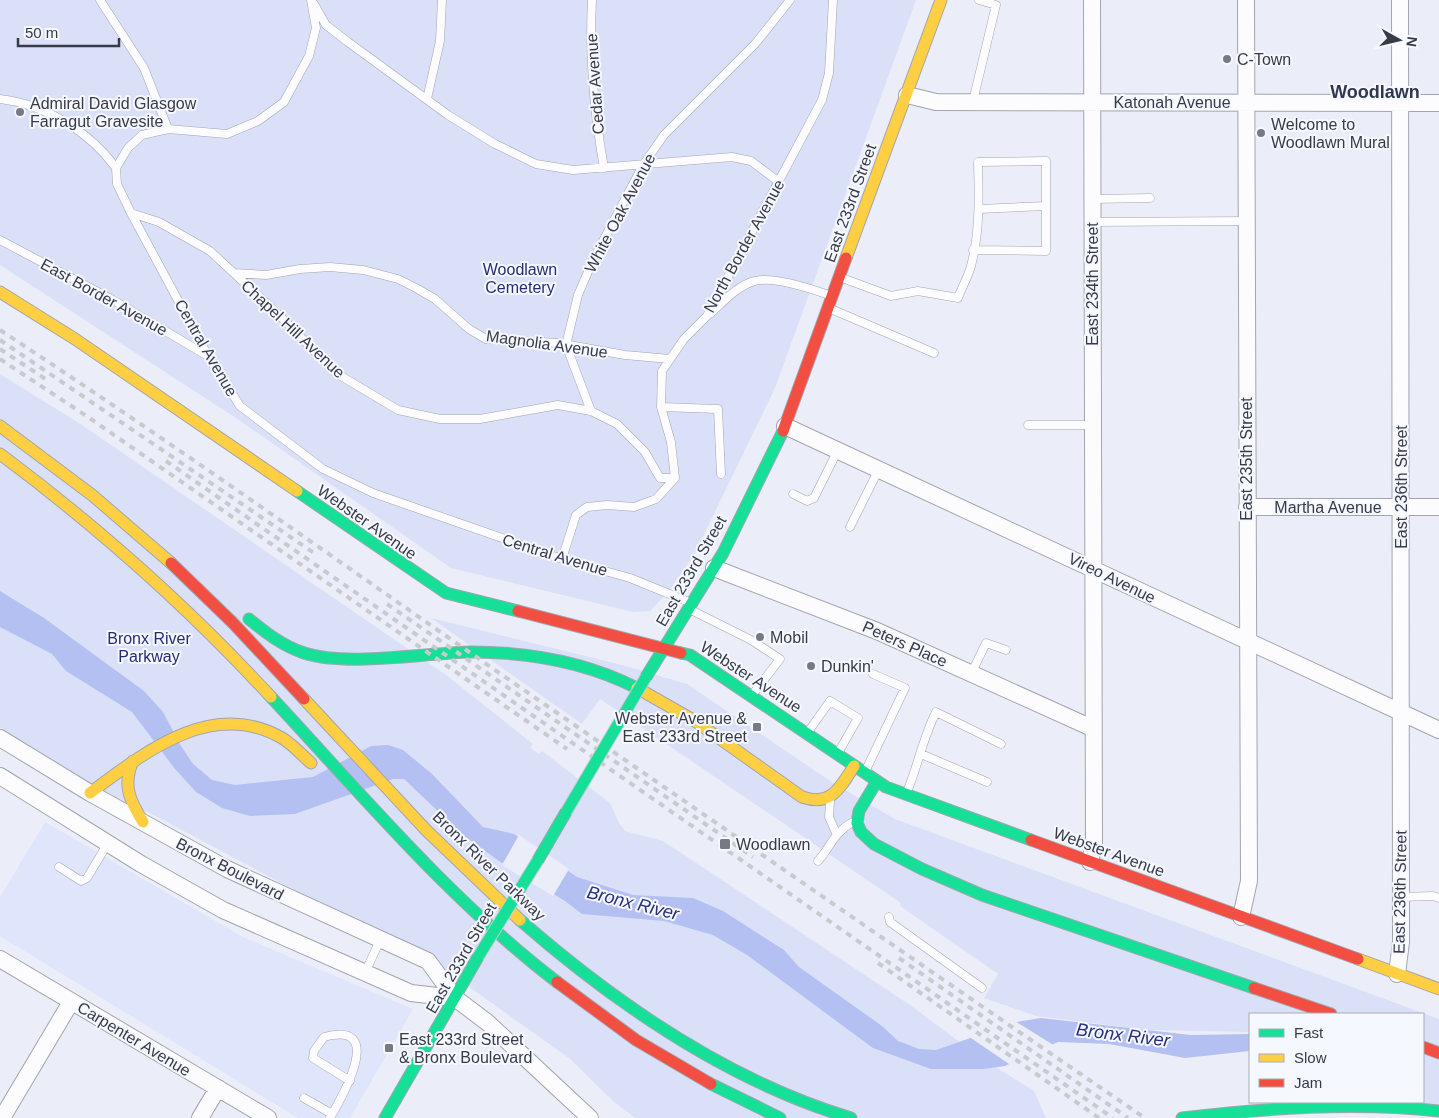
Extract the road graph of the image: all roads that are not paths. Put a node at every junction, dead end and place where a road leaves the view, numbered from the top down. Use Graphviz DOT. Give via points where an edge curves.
graph roads {
  1 [pos="100,0"];
  2 [pos="311,0"];
  3 [pos="442,0"];
  4 [pos="592,0"];
  5 [pos="790,0"];
  6 [pos="833,0"];
  7 [pos="941,0"];
  8 [pos="978,0"];
  9 [pos="1092,0"];
  10 [pos="1246,0"];
  11 [pos="1400,0"];
  12 [pos="907,94"];
  13 [pos="0,99"];
  14 [pos="427,99"];
  15 [pos="974,101"];
  16 [pos="1092,102"];
  17 [pos="1246,102"];
  18 [pos="1400,102"];
  19 [pos="1439,103"];
  20 [pos="168,129"];
  21 [pos="643,165"];
  22 [pos="116,168"];
  23 [pos="604,168"];
  24 [pos="778,182"];
  25 [pos="1150,198"];
  26 [pos="1092,199"];
  27 [pos="1046,206"];
  28 [pos="980,209"];
  29 [pos="131,213"];
  30 [pos="1246,221"];
  31 [pos="1092,222"];
  32 [pos="0,240"];
  33 [pos="974,250"];
  34 [pos="234,273"];
  35 [pos="840,277"];
  36 [pos="0,292"];
  37 [pos="833,297"];
  38 [pos="829,309"];
  39 [pos="707,316"];
  40 [pos="566,345"];
  41 [pos="934,353"];
  42 [pos="208,356"];
  43 [pos="670,359"];
  44 [pos="661,407"];
  45 [pos="592,411"];
  46 [pos="1028,425"];
  47 [pos="1092,425"];
  48 [pos="0,426"];
  49 [pos="785,426"];
  50 [pos="838,450"];
  51 [pos="0,454"];
  52 [pos="879,469"];
  53 [pos="721,474"];
  54 [pos="675,478"];
  55 [pos="84,488"];
  56 [pos="793,494"];
  57 [pos="1246,507"];
  58 [pos="1401,507"];
  59 [pos="1439,507"];
  60 [pos="850,527"];
  61 [pos="176,552"];
  62 [pos="562,559"];
  63 [pos="714,568"];
  64 [pos="1092,569"];
  65 [pos="691,606"];
  66 [pos="240,610"];
  67 [pos="1247,642"];
  68 [pos="664,648"];
  69 [pos="1006,650"];
  70 [pos="873,674"];
  71 [pos="971,674"];
  72 [pos="753,695"];
  73 [pos="1401,713"];
  74 [pos="1092,728"];
  75 [pos="1439,730"];
  76 [pos="807,734"];
  77 [pos="0,738"];
  78 [pos="1002,744"];
  79 [pos="921,754"];
  80 [pos="837,755"];
  81 [pos="133,760"];
  82 [pos="854,766"];
  83 [pos="317,769"];
  84 [pos="864,773"];
  85 [pos="0,776"];
  86 [pos="877,781"];
  87 [pos="987,782"];
  88 [pos="90,793"];
  89 [pos="906,794"];
  90 [pos="831,798"];
  91 [pos="857,819"];
  92 [pos="143,822"];
  93 [pos="374,827"];
  94 [pos="836,833"];
  95 [pos="108,843"];
  96 [pos="818,861"];
  97 [pos="1090,862"];
  98 [pos="59,867"];
  99 [pos="443,882"];
  100 [pos="1400,898"];
  101 [pos="1439,898"];
  102 [pos="890,917"];
  103 [pos="1241,917"];
  104 [pos="380,940"];
  105 [pos="0,959"];
  106 [pos="365,973"];
  107 [pos="1397,974"];
  108 [pos="982,988"];
  109 [pos="1439,989"];
  110 [pos="455,998"];
  111 [pos="71,1002"];
  112 [pos="1328,1013"];
  113 [pos="1424,1047"];
  114 [pos="1439,1053"];
  115 [pos="350,1081"];
  116 [pos="218,1088"];
  117 [pos="304,1098"];
  118 [pos="742,1101"];
  119 [pos="1439,1111"];
  120 [pos="331,1116"];
  121 [pos="2,1118"];
  122 [pos="200,1118"];
  123 [pos="268,1118"];
  124 [pos="385,1118"];
  125 [pos="590,1118"];
  126 [pos="767,1118"];
  127 [pos="780,1118"];
  128 [pos="851,1118"];
  129 [pos="1182,1118"];
  1 -- 20 [label="lane" via="144,68"];
  2 -- 14 [label="lane" via="326,25"];
  2 -- 20 [label="lane" via="316,28 309,56 284,102 258,121 227,134"];
  3 -- 14 [label="lane" via="440,42"];
  4 -- 23 [label="lane, Cedar Avenue" via="592,76"];
  5 -- 21 [label="lane, White Oak Avenue" via="755,44 664,135"];
  6 -- 24 [label="lane, North Border Avenue" via="829,73 822,100"];
  7 -- 12 [label="main road, East 233rd Street"];
  8 -- 15 [label="lane" via="996,5"];
  9 -- 16 [label="street, East 234th Street"];
  10 -- 17 [label="street, East 235th Street"];
  11 -- 18 [label="street, East 236th Street"];
  12 -- 15 [label="street, Katonah Avenue" via="925,101"];
  12 -- 35 [label="main road, East 233rd Street"];
  13 -- 22 [label="lane" via="19,102 78,130 103,151"];
  14 -- 23 [label="lane" via="495,144 536,164 573,170"];
  15 -- 16 [label="street, Katonah Avenue"];
  16 -- 17 [label="street, Katonah Avenue"];
  16 -- 26 [label="street, East 234th Street"];
  17 -- 18 [label="street, Katonah Avenue"];
  17 -- 30 [label="street, East 235th Street"];
  18 -- 19 [label="street, Katonah Avenue"];
  18 -- 58 [label="street, East 236th Street"];
  20 -- 22 [label="lane" via="142,135 128,148"];
  21 -- 23 [label="lane"];
  21 -- 24 [label="lane" via="732,158 751,161"];
  21 -- 40 [label="lane, White Oak Avenue" via="578,295"];
  22 -- 29 [label="lane, Central Avenue" via="118,184"];
  24 -- 39 [label="lane, North Border Avenue"];
  25 -- 26 [label="lane"];
  26 -- 31 [label="street, East 234th Street"];
  27 -- 28 [label="lane"];
  27 -- 28 [label="lane" via="1046,161 978,162"];
  27 -- 33 [label="lane" via="1046,251"];
  28 -- 33 [label="lane"];
  29 -- 34 [label="lane, Chapel Hill Avenue" via="159,222 210,251"];
  29 -- 42 [label="lane, Central Avenue"];
  30 -- 31 [label="lane"];
  30 -- 57 [label="street, East 235th Street"];
  31 -- 47 [label="street, East 234th Street"];
  32 -- 42 [label="lane, East Border Avenue" via="113,300"];
  33 -- 35 [label="lane" via="958,298 918,291 891,296"];
  34 -- 40 [label="lane, Magnolia Avenue" via="266,275 300,268 330,267 363,270 398,279 416,288 486,339"];
  34 -- 45 [label="lane, Chapel Hill Avenue" via="336,373 398,410 440,419 480,419 558,405"];
  35 -- 37 [label="main road, East 233rd Street"];
  36 -- 68 [label="main road, Webster Avenue" via="75,339 446,594"];
  37 -- 38 [label="main road, East 233rd Street"];
  37 -- 39 [label="lane" via="811,288 756,280 736,291"];
  38 -- 41 [label="lane"];
  38 -- 49 [label="main road, East 233rd Street"];
  39 -- 43 [label="lane, North Border Avenue"];
  40 -- 43 [label="lane, Magnolia Avenue"];
  40 -- 45 [label="lane"];
  42 -- 62 [label="lane, Central Avenue" via="240,406 324,469 373,493"];
  43 -- 44 [label="lane, North Border Avenue" via="662,371"];
  44 -- 53 [label="lane" via="718,409"];
  44 -- 54 [label="lane, North Border Avenue" via="671,442"];
  45 -- 54 [label="lane, Chapel Hill Avenue" via="617,424 645,452 660,478"];
  46 -- 47 [label="lane"];
  47 -- 64 [label="street, East 234th Street"];
  48 -- 55 [label="main road, Bronx River Parkway"];
  49 -- 50 [label="street, Vireo Avenue"];
  49 -- 63 [label="main road, East 233rd Street"];
  50 -- 52 [label="street, Vireo Avenue"];
  50 -- 56 [label="lane" via="814,498 807,501"];
  51 -- 99 [label="main road" via="74,510 150,575 223,646"];
  52 -- 60 [label="lane"];
  52 -- 64 [label="street, Vireo Avenue"];
  54 -- 62 [label="lane" via="656,499 634,507 586,507 576,515"];
  55 -- 61 [label="main road"];
  55 -- 128 [label="main road, Bronx River Parkway" via="198,588 459,864 508,910 603,987 686,1042 750,1078 796,1099"];
  57 -- 58 [label="street, Martha Avenue"];
  57 -- 67 [label="street, East 235th Street"];
  58 -- 59 [label="street, Martha Avenue"];
  58 -- 73 [label="street, East 236th Street"];
  62 -- 65 [label="lane, Central Avenue" via="630,578"];
  63 -- 65 [label="main road, East 233rd Street"];
  63 -- 71 [label="street, Peters Place" via="858,623"];
  64 -- 67 [label="street, Vireo Avenue"];
  64 -- 74 [label="street, East 234th Street"];
  65 -- 68 [label="main road, East 233rd Street"];
  65 -- 72 [label="lane, Central Avenue" via="780,659"];
  66 -- 90 [label="main road" via="276,641 310,656 344,659 502,653 538,657 594,670 649,693 687,714 802,798 817,803"];
  67 -- 73 [label="street, Vireo Avenue"];
  67 -- 103 [label="street, East 235th Street" via="1249,881"];
  68 -- 72 [label="main road, Webster Avenue" via="701,661"];
  68 -- 110 [label="main road, East 233rd Street, bridge"];
  69 -- 71 [label="lane" via="986,643"];
  70 -- 84 [label="lane" via="905,688"];
  71 -- 74 [label="street, Peters Place"];
  72 -- 76 [label="main road, Webster Avenue"];
  73 -- 75 [label="street, Vireo Avenue"];
  73 -- 100 [label="street, East 236th Street"];
  74 -- 97 [label="street, East 234th Street" via="1094,842"];
  76 -- 80 [label="main road, Webster Avenue"];
  76 -- 80 [label="lane" via="830,701 858,718"];
  77 -- 88 [label="street, Bronx Boulevard"];
  78 -- 79 [label="lane" via="936,712 924,735"];
  79 -- 87 [label="lane"];
  79 -- 89 [label="lane"];
  80 -- 82 [label="main road, Webster Avenue"];
  81 -- 83 [label="main road" via="172,737 202,726 230,722 259,727 275,734 290,743"];
  81 -- 88 [label="main road"];
  81 -- 92 [label="main road" via="127,773 126,789"];
  82 -- 84 [label="main road, Webster Avenue"];
  82 -- 90 [label="main road"];
  84 -- 86 [label="main road, Webster Avenue"];
  85 -- 95 [label="street, Bronx Boulevard"];
  86 -- 89 [label="main road, Webster Avenue"];
  86 -- 91 [label="main road"];
  88 -- 92 [label="street, Bronx Boulevard"];
  89 -- 97 [label="main road, Webster Avenue"];
  90 -- 94 [label="lane" via="829,817"];
  91 -- 94 [label="lane"];
  91 -- 112 [label="main road" via="862,832 874,844 975,892"];
  92 -- 104 [label="street, Bronx Boulevard" via="233,872"];
  93 -- 99 [label="main road"];
  94 -- 96 [label="lane" via="830,848"];
  95 -- 98 [label="lane" via="87,878 81,881"];
  95 -- 106 [label="street, Bronx Boulevard" via="223,910"];
  97 -- 103 [label="main road, Webster Avenue"];
  99 -- 118 [label="main road" via="518,950 595,1009 677,1064"];
  100 -- 101 [label="lane"];
  100 -- 107 [label="street, East 236th Street" via="1401,942"];
  102 -- 108 [label="lane" via="890,922"];
  103 -- 107 [label="main road, Webster Avenue"];
  104 -- 106 [label="lane"];
  104 -- 110 [label="street, Bronx Boulevard" via="428,961"];
  105 -- 111 [label="street, Carpenter Avenue"];
  106 -- 110 [label="street, Bronx Boulevard" via="411,992"];
  107 -- 109 [label="main road, Webster Avenue"];
  110 -- 124 [label="main road, East 233rd Street"];
  110 -- 125 [label="street, Bronx Boulevard" via="488,1023"];
  111 -- 116 [label="street, Carpenter Avenue"];
  111 -- 121 [label="street"];
  113 -- 114 [label="main road"];
  115 -- 115 [label="lane" via="358,1056 356,1046 342,1034 324,1037 313,1058"];
  115 -- 120 [label="lane"];
  116 -- 122 [label="street"];
  116 -- 123 [label="street, Carpenter Avenue"];
  117 -- 120 [label="lane"];
  118 -- 126 [label="main road"];
  118 -- 127 [label="main road"];
  119 -- 129 [label="main road" via="1329,1104"];
}
